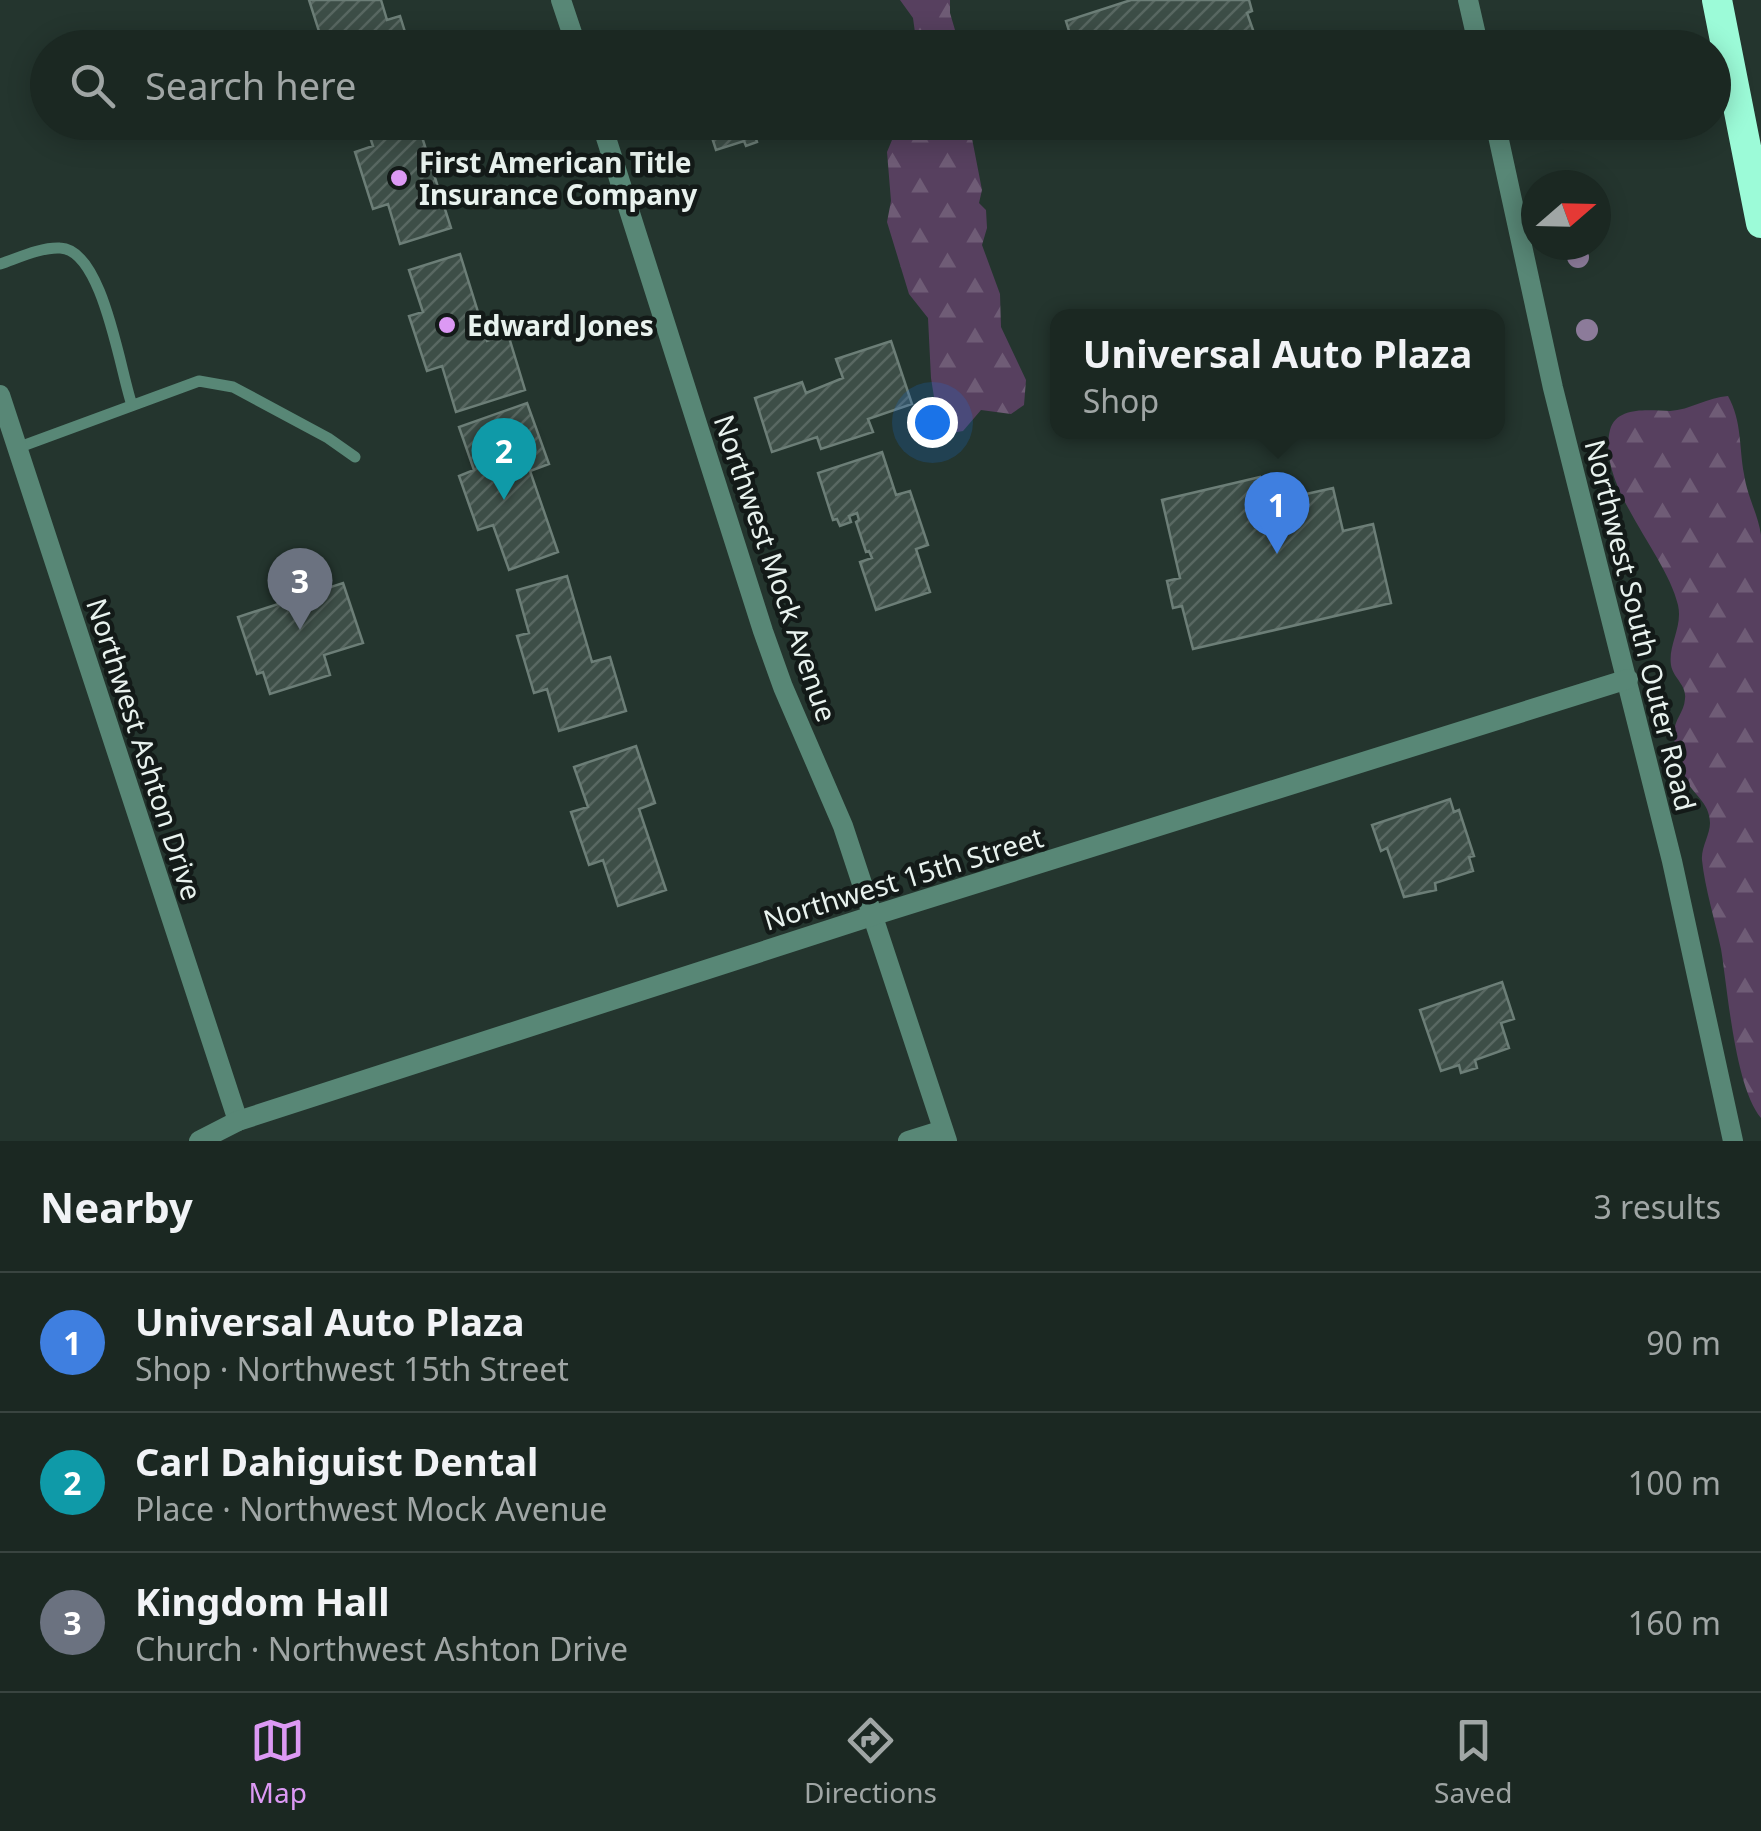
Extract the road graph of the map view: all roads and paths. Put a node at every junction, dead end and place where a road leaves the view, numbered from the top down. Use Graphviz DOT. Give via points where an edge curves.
graph roads {
  1 [pos="561,0"];
  2 [pos="1468,0"];
  3 [pos="1717,0"];
  4 [pos="571,30"];
  5 [pos="1475,30"];
  6 [pos="1723,30"];
  7 [pos="1731,71"];
  8 [pos="608,140"];
  9 [pos="1499,140"];
  10 [pos="1761,223"];
  11 [pos="0,264"];
  12 [pos="0,395"];
  13 [pos="132,405"];
  14 [pos="17,448"];
  15 [pos="355,457"];
  16 [pos="1628,679"];
  17 [pos="875,915"];
  18 [pos="238,1121"];
  19 [pos="945,1135"];
  20 [pos="199,1141"];
  21 [pos="908,1141"];
  22 [pos="1733,1141"];
  1 -- 4 [label="street"];
  2 -- 5 [label="street"];
  3 -- 6 [label="highway"];
  7 -- 10 [label="highway"];
  8 -- 17 [label="street, Northwest Mock Avenue" via="763,632"];
  9 -- 16 [label="street, Northwest South Outer Road" via="1553,388"];
  11 -- 13 [label="lane" via="60,248 75,251 99,291"];
  12 -- 14 [label="street, Northwest Ashton Drive"];
  13 -- 14 [label="lane"];
  13 -- 15 [label="lane" via="199,381 222,384"];
  14 -- 18 [label="street, Northwest Ashton Drive"];
  16 -- 17 [label="street, Northwest 15th Street"];
  16 -- 22 [label="street, Northwest South Outer Road"];
  17 -- 18 [label="street, Northwest 15th Street"];
  17 -- 19 [label="street, Northwest Mock Avenue"];
  18 -- 20 [label="street, Northwest 15th Street"];
  19 -- 21 [label="street"];
}
